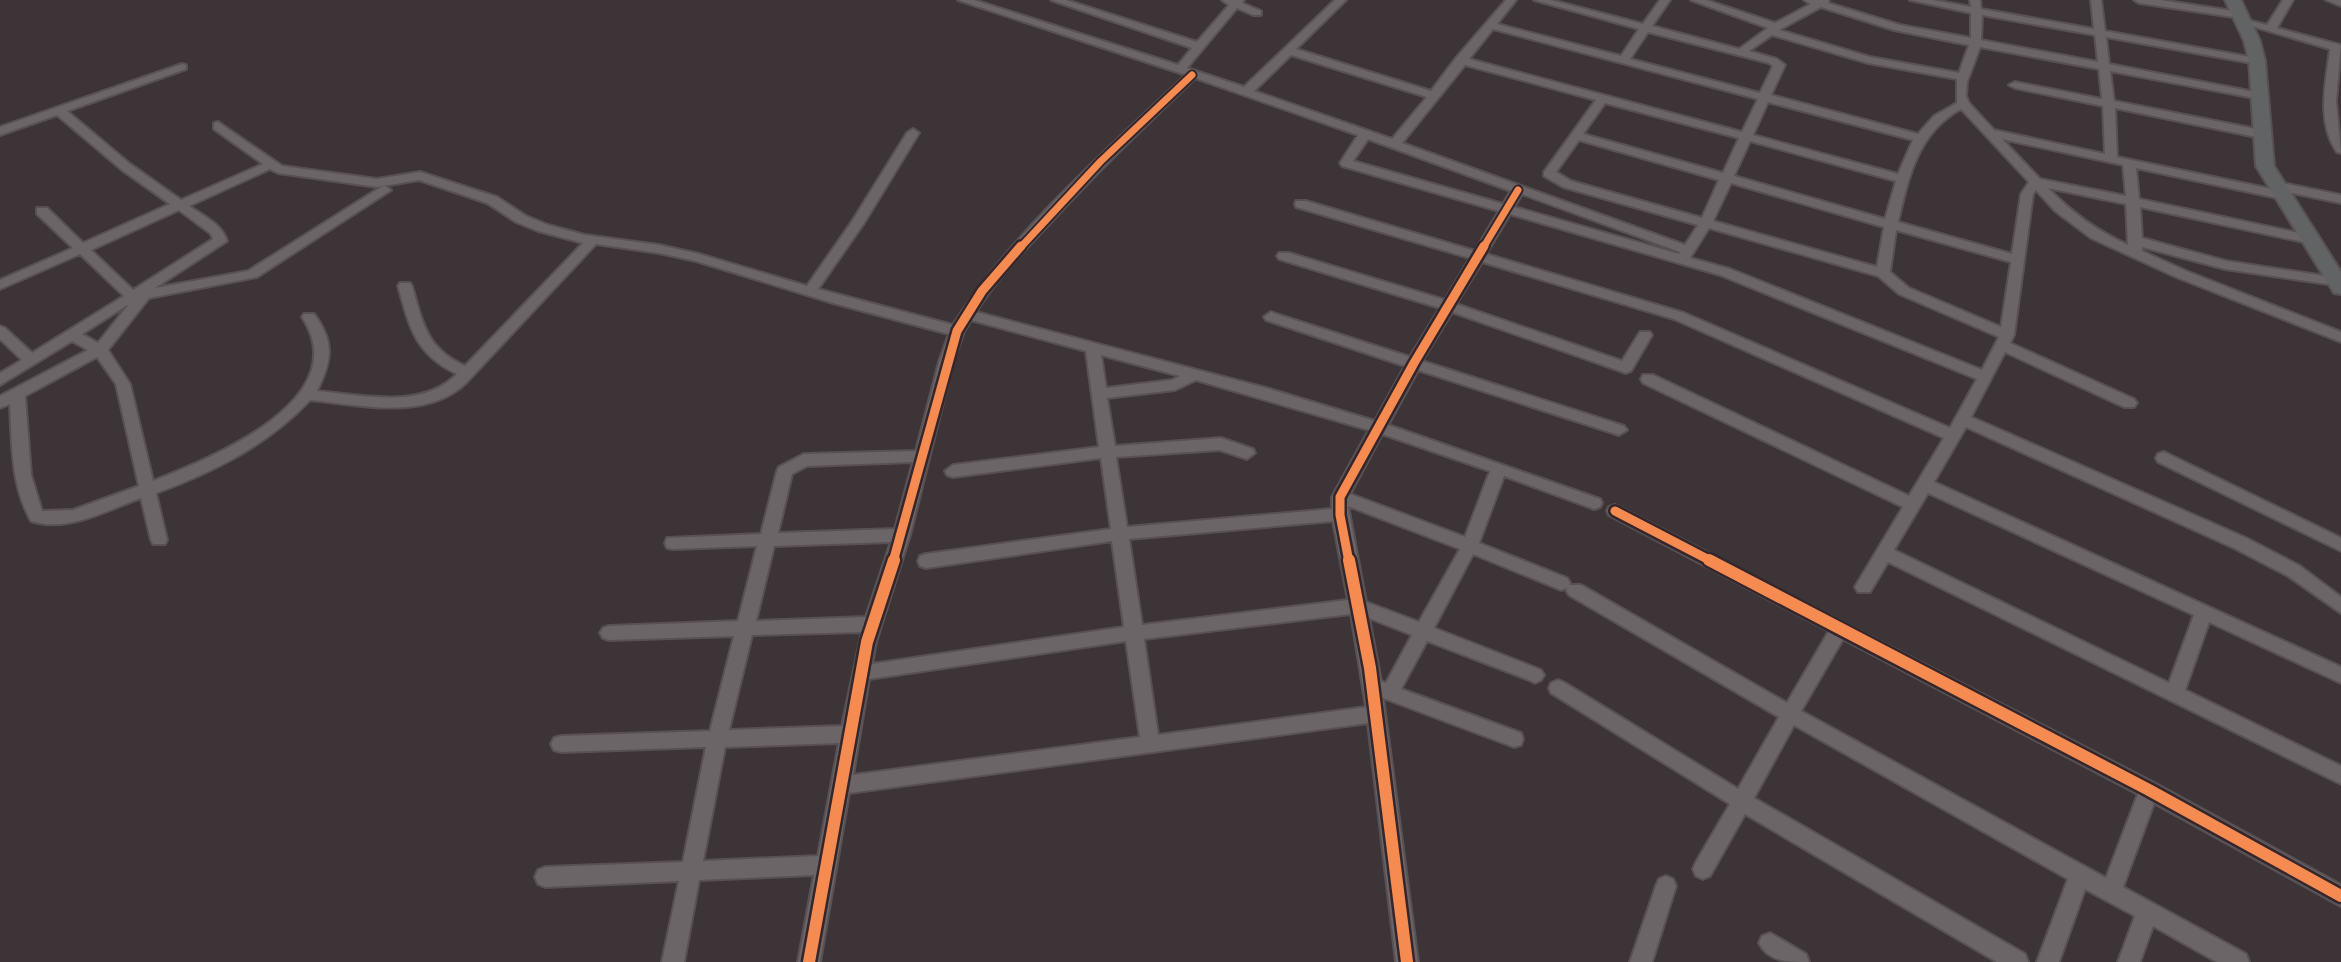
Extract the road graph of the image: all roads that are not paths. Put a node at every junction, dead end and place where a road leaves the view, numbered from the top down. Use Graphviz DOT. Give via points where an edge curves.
graph roads {
  1 [pos="963,0"];
  2 [pos="1056,0"];
  3 [pos="1341,0"];
  4 [pos="1511,0"];
  5 [pos="1539,0"];
  6 [pos="1665,0"];
  7 [pos="1696,0"];
  8 [pos="1915,0"];
  9 [pos="2096,0"];
  10 [pos="2139,0"];
  11 [pos="2288,0"];
  12 [pos="2331,0"];
  13 [pos="1233,1"];
  14 [pos="1818,1"];
  15 [pos="2341,3"];
  16 [pos="1976,6"];
  17 [pos="2239,12"];
  18 [pos="1257,13"];
  19 [pos="1489,25"];
  20 [pos="1645,28"];
  21 [pos="2271,28"];
  22 [pos="1773,29"];
  23 [pos="2102,34"];
  24 [pos="1976,43"];
  25 [pos="1200,47"];
  26 [pos="2339,47"];
  27 [pos="1290,51"];
  28 [pos="1740,53"];
  29 [pos="1460,60"];
  30 [pos="1623,61"];
  31 [pos="2257,61"];
  32 [pos="182,67"];
  33 [pos="2104,67"];
  34 [pos="1185,72"];
  35 [pos="1963,77"];
  36 [pos="2015,85"];
  37 [pos="1245,93"];
  38 [pos="1432,95"];
  39 [pos="2260,96"];
  40 [pos="1763,98"];
  41 [pos="1602,99"];
  42 [pos="1963,104"];
  43 [pos="2108,104"];
  44 [pos="2335,107"];
  45 [pos="59,111"];
  46 [pos="218,126"];
  47 [pos="0,131"];
  48 [pos="913,133"];
  49 [pos="1991,133"];
  50 [pos="1365,134"];
  51 [pos="2261,134"];
  52 [pos="1576,136"];
  53 [pos="1745,138"];
  54 [pos="1920,138"];
  55 [pos="1394,145"];
  56 [pos="2341,149"];
  57 [pos="2111,159"];
  58 [pos="2129,163"];
  59 [pos="270,165"];
  60 [pos="1904,179"];
  61 [pos="1725,180"];
  62 [pos="2035,182"];
  63 [pos="385,190"];
  64 [pos="1518,190"];
  65 [pos="2279,190"];
  66 [pos="2341,199"];
  67 [pos="2134,202"];
  68 [pos="182,204"];
  69 [pos="1301,204"];
  70 [pos="42,211"];
  71 [pos="1505,211"];
  72 [pos="1706,223"];
  73 [pos="1893,225"];
  74 [pos="593,240"];
  75 [pos="2313,240"];
  76 [pos="2135,247"];
  77 [pos="82,249"];
  78 [pos="1686,255"];
  79 [pos="1284,256"];
  80 [pos="1478,256"];
  81 [pos="2017,260"];
  82 [pos="1883,273"];
  83 [pos="0,285"];
  84 [pos="2339,285"];
  85 [pos="405,286"];
  86 [pos="810,291"];
  87 [pos="139,296"];
  88 [pos="1448,306"];
  89 [pos="966,314"];
  90 [pos="309,317"];
  91 [pos="1271,317"];
  92 [pos="0,331"];
  93 [pos="957,331"];
  94 [pos="72,335"];
  95 [pos="1645,335"];
  96 [pos="2341,337"];
  97 [pos="2005,340"];
  98 [pos="101,349"];
  99 [pos="1093,350"];
  100 [pos="31,360"];
  101 [pos="1414,363"];
  102 [pos="467,373"];
  103 [pos="1193,375"];
  104 [pos="1986,377"];
  105 [pos="1648,379"];
  106 [pos="0,380"];
  107 [pos="17,393"];
  108 [pos="1099,394"];
  109 [pos="308,395"];
  110 [pos="0,403"];
  111 [pos="2129,403"];
  112 [pos="1963,420"];
  113 [pos="1377,428"];
  114 [pos="1619,430"];
  115 [pos="1953,436"];
  116 [pos="1107,452"];
  117 [pos="1247,453"];
  118 [pos="922,456"];
  119 [pos="2164,458"];
  120 [pos="1499,469"];
  121 [pos="953,471"];
  122 [pos="1924,484"];
  123 [pos="148,489"];
  124 [pos="1594,503"];
  125 [pos="1912,504"];
  126 [pos="1340,506"];
  127 [pos="1615,511"];
  128 [pos="1119,534"];
  129 [pos="902,535"];
  130 [pos="769,539"];
  131 [pos="159,540"];
  132 [pos="673,543"];
  133 [pos="1470,545"];
  134 [pos="2341,545"];
  135 [pos="1885,553"];
  136 [pos="926,561"];
  137 [pos="1864,587"];
  138 [pos="1358,606"];
  139 [pos="2341,606"];
  140 [pos="2204,612"];
  141 [pos="873,624"];
  142 [pos="746,628"];
  143 [pos="1839,630"];
  144 [pos="1425,632"];
  145 [pos="609,633"];
  146 [pos="1134,633"];
  147 [pos="862,673"];
  148 [pos="1535,675"];
  149 [pos="2341,675"];
  150 [pos="1558,688"];
  151 [pos="1381,689"];
  152 [pos="2174,695"];
  153 [pos="1788,713"];
  154 [pos="1376,714"];
  155 [pos="851,734"];
  156 [pos="717,739"];
  157 [pos="1514,739"];
  158 [pos="561,744"];
  159 [pos="1150,744"];
  160 [pos="2341,775"];
  161 [pos="842,785"];
  162 [pos="2149,790"];
  163 [pos="1743,802"];
  164 [pos="827,865"];
  165 [pos="1703,869"];
  166 [pos="690,871"];
  167 [pos="2080,875"];
  168 [pos="545,877"];
  169 [pos="1666,886"];
  170 [pos="2111,893"];
  171 [pos="2341,896"];
  172 [pos="2148,911"];
  173 [pos="1770,943"];
  174 [pos="673,962"];
  175 [pos="809,962"];
  176 [pos="1407,962"];
  177 [pos="1641,962"];
  178 [pos="1798,962"];
  179 [pos="2017,962"];
  180 [pos="2048,962"];
  181 [pos="2129,962"];
  182 [pos="2238,962"];
  1 -- 34 [label="street"];
  2 -- 25 [label="street"];
  3 -- 27 [label="street"];
  4 -- 19 [label="street"];
  5 -- 20 [label="street"];
  6 -- 20 [label="street"];
  7 -- 22 [label="street"];
  8 -- 16 [label="street"];
  9 -- 23 [label="street"];
  10 -- 17 [label="street"];
  11 -- 21 [label="street"];
  12 -- 15 [label="street"];
  13 -- 18 [label="street"];
  13 -- 25 [label="street"];
  14 -- 22 [label="street"];
  14 -- 24 [label="street" via="1898,28"];
  16 -- 23 [label="street"];
  16 -- 24 [label="street"];
  17 -- 21 [label="street"];
  17 -- 31 [label="street"];
  19 -- 29 [label="street"];
  19 -- 30 [label="street"];
  20 -- 28 [label="street"];
  20 -- 30 [label="street"];
  21 -- 26 [label="street"];
  22 -- 28 [label="street"];
  22 -- 35 [label="street" via="1868,60"];
  23 -- 31 [label="street"];
  23 -- 33 [label="street"];
  24 -- 33 [label="street"];
  24 -- 35 [label="street"];
  25 -- 34 [label="street"];
  26 -- 44 [label="street"];
  27 -- 37 [label="street"];
  27 -- 38 [label="street"];
  28 -- 40 [label="street" via="1779,65"];
  29 -- 38 [label="street"];
  29 -- 41 [label="street"];
  30 -- 40 [label="street"];
  31 -- 39 [label="street"];
  32 -- 45 [label="street"];
  33 -- 39 [label="street"];
  33 -- 43 [label="street"];
  34 -- 37 [label="street"];
  34 -- 89 [label="street" via="1022,245"];
  35 -- 42 [label="street"];
  36 -- 43 [label="street"];
  37 -- 50 [label="street"];
  38 -- 55 [label="street"];
  39 -- 51 [label="street"];
  40 -- 53 [label="street"];
  40 -- 54 [label="street"];
  41 -- 52 [label="street"];
  41 -- 53 [label="street"];
  42 -- 49 [label="street"];
  42 -- 54 [label="street" via="1944,113"];
  43 -- 51 [label="street"];
  43 -- 57 [label="street"];
  44 -- 56 [label="street" via="2334,140"];
  45 -- 47 [label="street"];
  45 -- 68 [label="street" via="126,167"];
  46 -- 59 [label="street"];
  48 -- 86 [label="street"];
  49 -- 57 [label="street"];
  49 -- 62 [label="street"];
  50 -- 55 [label="street"];
  50 -- 71 [label="street" via="1346,163"];
  51 -- 65 [label="street" via="2265,166"];
  52 -- 61 [label="street"];
  52 -- 72 [label="street" via="1550,176"];
  53 -- 60 [label="street"];
  53 -- 61 [label="street"];
  54 -- 60 [label="street"];
  55 -- 64 [label="street"];
  57 -- 58 [label="street"];
  58 -- 65 [label="street"];
  58 -- 67 [label="street"];
  59 -- 68 [label="street"];
  59 -- 74 [label="street" via="377,183 415,174 492,200 543,228"];
  60 -- 73 [label="street"];
  61 -- 72 [label="street"];
  61 -- 73 [label="street"];
  62 -- 67 [label="street"];
  62 -- 76 [label="street" via="2076,223"];
  62 -- 81 [label="street" via="2027,194"];
  63 -- 87 [label="street" via="252,274"];
  64 -- 71 [label="street"];
  64 -- 78 [label="street"];
  65 -- 66 [label="street"];
  65 -- 75 [label="street"];
  67 -- 75 [label="street"];
  67 -- 76 [label="street"];
  68 -- 77 [label="street"];
  68 -- 87 [label="street" via="216,231 220,241"];
  69 -- 80 [label="street"];
  70 -- 77 [label="street"];
  71 -- 78 [label="street"];
  71 -- 80 [label="street"];
  72 -- 78 [label="street"];
  72 -- 82 [label="street"];
  73 -- 81 [label="street"];
  73 -- 82 [label="street"];
  74 -- 86 [label="street" via="699,258"];
  74 -- 102 [label="street"];
  75 -- 84 [label="street"];
  76 -- 84 [label="street"];
  76 -- 96 [label="street"];
  77 -- 83 [label="street"];
  77 -- 87 [label="street"];
  78 -- 104 [label="street"];
  79 -- 88 [label="street"];
  80 -- 88 [label="street"];
  80 -- 115 [label="street" via="1679,316"];
  81 -- 97 [label="street"];
  82 -- 97 [label="street" via="1904,291"];
  85 -- 102 [label="street" via="423,343 441,362"];
  86 -- 93 [label="street"];
  87 -- 94 [label="street"];
  87 -- 98 [label="street"];
  88 -- 95 [label="street" via="1626,368"];
  88 -- 101 [label="street"];
  89 -- 93 [label="street"];
  89 -- 99 [label="street"];
  90 -- 109 [label="street" via="321,337 322,355"];
  91 -- 101 [label="street"];
  92 -- 100 [label="street"];
  93 -- 118 [label="street"];
  94 -- 98 [label="street"];
  94 -- 100 [label="street"];
  97 -- 104 [label="street"];
  97 -- 111 [label="street"];
  98 -- 107 [label="street"];
  98 -- 123 [label="street" via="123,384"];
  99 -- 103 [label="street"];
  99 -- 108 [label="street"];
  100 -- 106 [label="street"];
  101 -- 113 [label="street"];
  101 -- 114 [label="street"];
  102 -- 109 [label="street" via="452,388 423,400"];
  103 -- 108 [label="street" via="1175,385"];
  103 -- 113 [label="street"];
  104 -- 112 [label="street"];
  105 -- 125 [label="street"];
  107 -- 110 [label="street"];
  107 -- 123 [label="street" via="25,489 37,517 67,518"];
  108 -- 116 [label="street"];
  109 -- 123 [label="street" via="288,416 224,458"];
  112 -- 115 [label="street"];
  112 -- 139 [label="street" via="2240,543 2294,571"];
  113 -- 120 [label="street"];
  113 -- 126 [label="street"];
  115 -- 122 [label="street"];
  116 -- 117 [label="street" via="1221,444"];
  116 -- 121 [label="street"];
  116 -- 128 [label="street"];
  118 -- 129 [label="street"];
  118 -- 130 [label="street" via="794,464 781,481"];
  119 -- 134 [label="street"];
  120 -- 124 [label="street"];
  120 -- 133 [label="street"];
  122 -- 125 [label="street"];
  122 -- 140 [label="street"];
  123 -- 131 [label="street"];
  125 -- 135 [label="street"];
  126 -- 128 [label="street"];
  126 -- 133 [label="street"];
  126 -- 138 [label="street"];
  127 -- 143 [label="street"];
  128 -- 136 [label="street"];
  128 -- 146 [label="street"];
  129 -- 130 [label="street"];
  129 -- 141 [label="street"];
  130 -- 132 [label="street"];
  130 -- 142 [label="street"];
  133 -- 144 [label="street"];
  133 -- 153 [label="street" via="1568,586"];
  135 -- 137 [label="street"];
  135 -- 152 [label="street"];
  138 -- 144 [label="street"];
  138 -- 146 [label="street"];
  138 -- 151 [label="street"];
  140 -- 149 [label="street"];
  140 -- 152 [label="street"];
  141 -- 142 [label="street"];
  141 -- 147 [label="street"];
  142 -- 145 [label="street"];
  142 -- 156 [label="street"];
  143 -- 153 [label="street"];
  143 -- 162 [label="street"];
  144 -- 148 [label="street"];
  144 -- 151 [label="street"];
  146 -- 147 [label="street"];
  146 -- 159 [label="street"];
  147 -- 155 [label="street"];
  150 -- 163 [label="street"];
  151 -- 154 [label="street"];
  151 -- 157 [label="street"];
  152 -- 160 [label="street"];
  153 -- 163 [label="street"];
  153 -- 167 [label="street"];
  154 -- 159 [label="street"];
  154 -- 176 [label="street"];
  155 -- 156 [label="street"];
  155 -- 161 [label="street"];
  156 -- 158 [label="street"];
  156 -- 166 [label="street"];
  159 -- 161 [label="street"];
  161 -- 164 [label="street"];
  162 -- 170 [label="street"];
  162 -- 171 [label="street"];
  163 -- 165 [label="street"];
  163 -- 179 [label="street"];
  164 -- 166 [label="street"];
  164 -- 175 [label="street"];
  166 -- 168 [label="street"];
  166 -- 174 [label="street"];
  167 -- 170 [label="street"];
  167 -- 180 [label="street"];
  169 -- 177 [label="street"];
  170 -- 172 [label="street"];
  172 -- 181 [label="street"];
  172 -- 182 [label="street"];
  173 -- 178 [label="street"];
}
